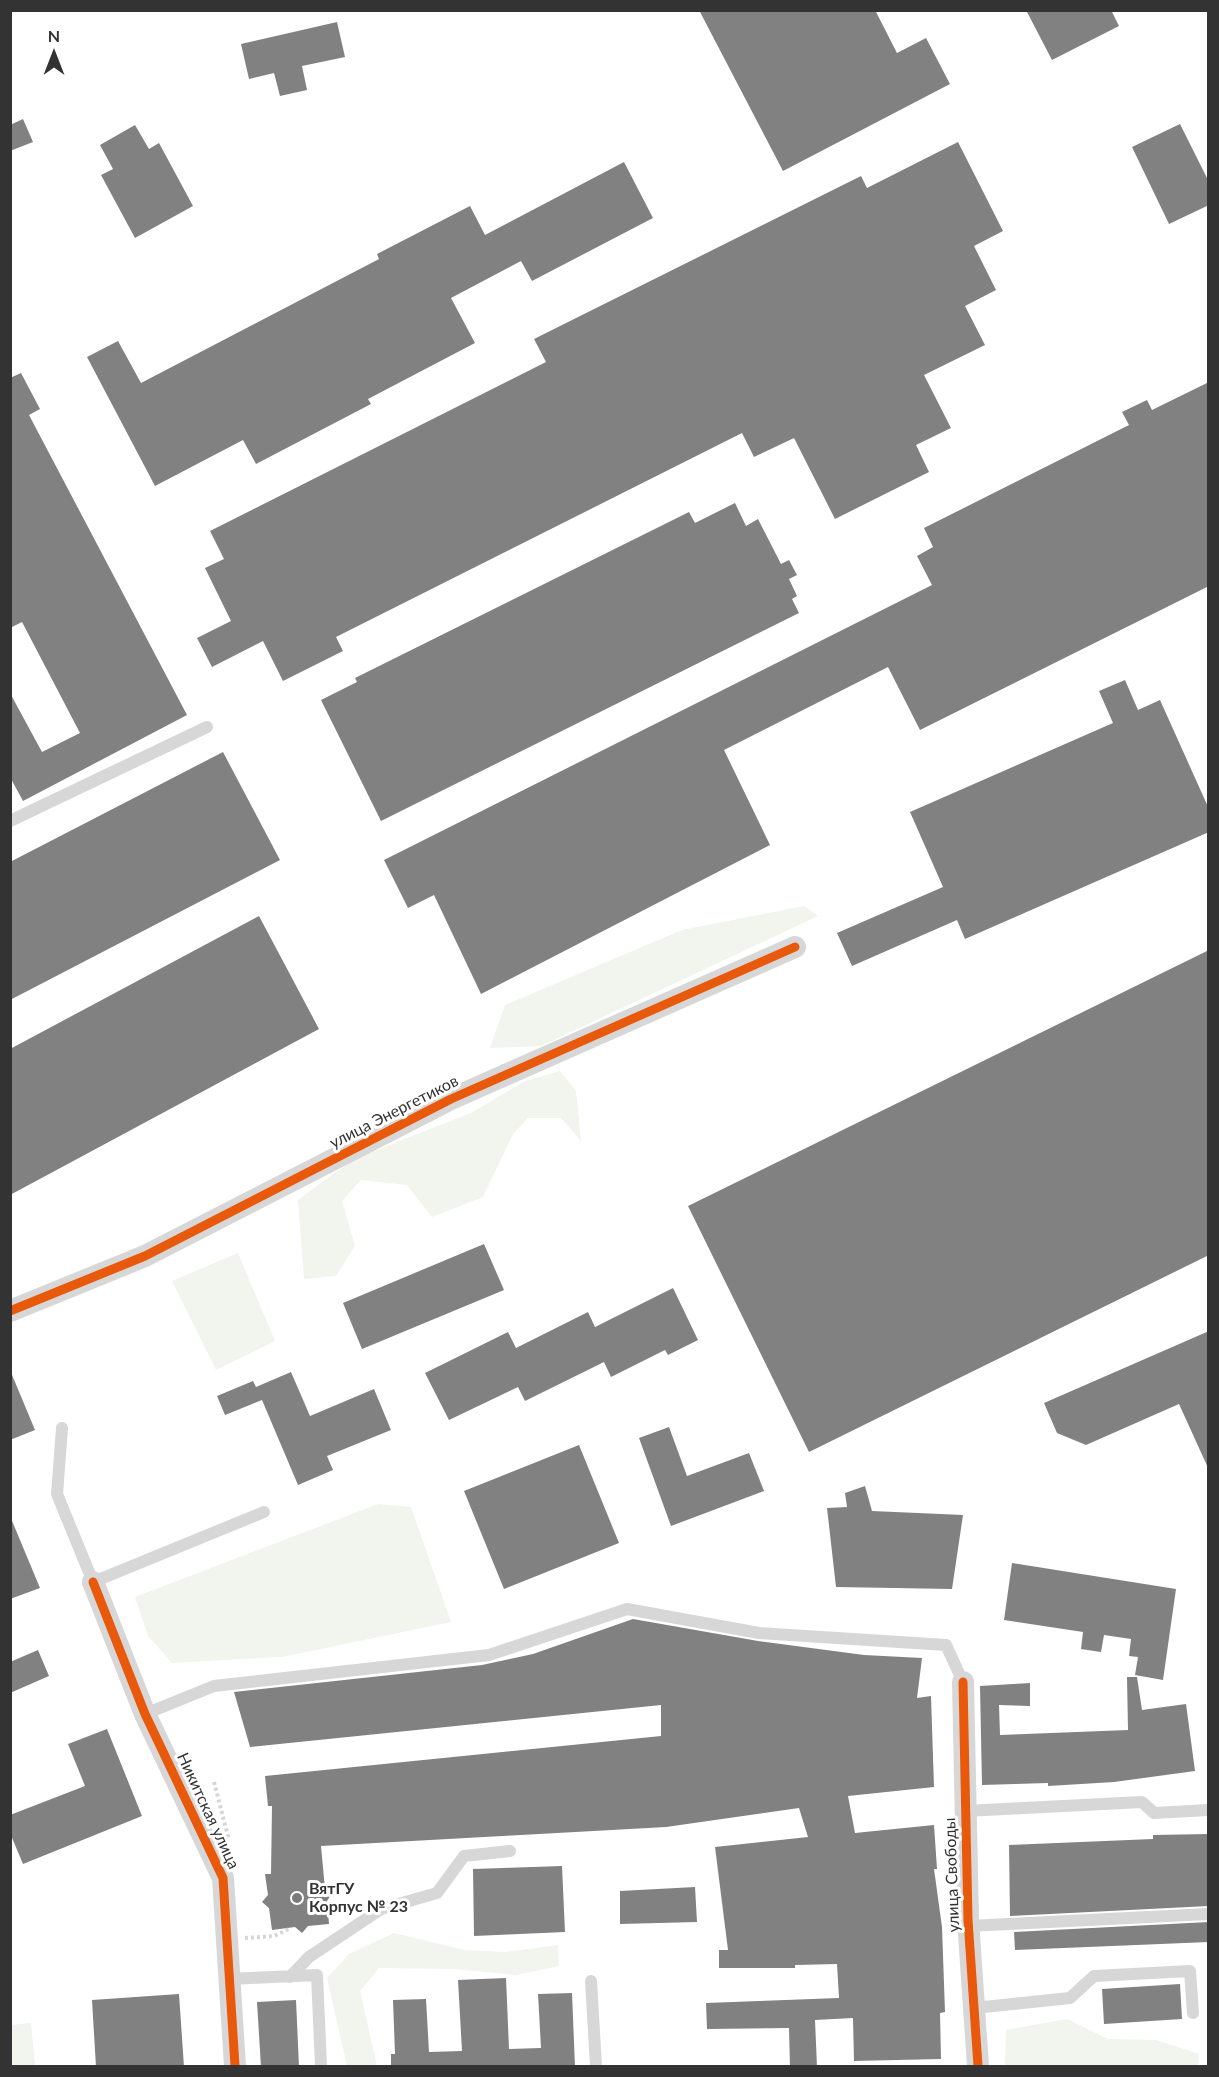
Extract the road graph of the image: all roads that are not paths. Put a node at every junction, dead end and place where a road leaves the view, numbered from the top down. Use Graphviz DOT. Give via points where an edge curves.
graph roads {
  1 [pos="207,727"];
  2 [pos="10,821"];
  3 [pos="795,947"];
  4 [pos="10,1311"];
  5 [pos="62,1428"];
  6 [pos="264,1512"];
  7 [pos="93,1582"];
  8 [pos="963,1682"];
  9 [pos="146,1714"];
  10 [pos="1209,1810"];
  11 [pos="965,1811"];
  12 [pos="510,1851"];
  13 [pos="1209,1914"];
  14 [pos="969,1926"];
  15 [pos="290,1977"];
  16 [pos="229,1979"];
  17 [pos="591,1981"];
  18 [pos="974,2008"];
  19 [pos="1193,2013"];
  20 [pos="235,2067"];
  21 [pos="321,2067"];
  22 [pos="596,2067"];
  23 [pos="978,2067"];
  1 -- 2 [label="lane"];
  3 -- 4 [label="street, улица Энергетиков" via="451,1099 145,1256"];
  5 -- 7 [label="lane" via="57,1494"];
  6 -- 7 [label="lane"];
  7 -- 9 [label="street, Никитская улица"];
  8 -- 9 [label="lane" via="946,1645 759,1634 627,1609 489,1655 214,1686"];
  8 -- 11 [label="street, улица Свободы"];
  9 -- 16 [label="street, Никитская улица" via="224,1878"];
  10 -- 11 [label="lane" via="1154,1813 1142,1802"];
  11 -- 14 [label="street, улица Свободы"];
  12 -- 15 [label="lane" via="464,1856 437,1893 381,1909 309,1957"];
  13 -- 14 [label="lane"];
  14 -- 18 [label="street, улица Свободы"];
  15 -- 16 [label="lane"];
  15 -- 21 [label="lane" via="316,1975"];
  16 -- 20 [label="street, Никитская улица"];
  17 -- 22 [label="lane"];
  18 -- 19 [label="lane" via="1070,1998 1094,1976 1190,1971"];
  18 -- 23 [label="street, улица Свободы"];
}
